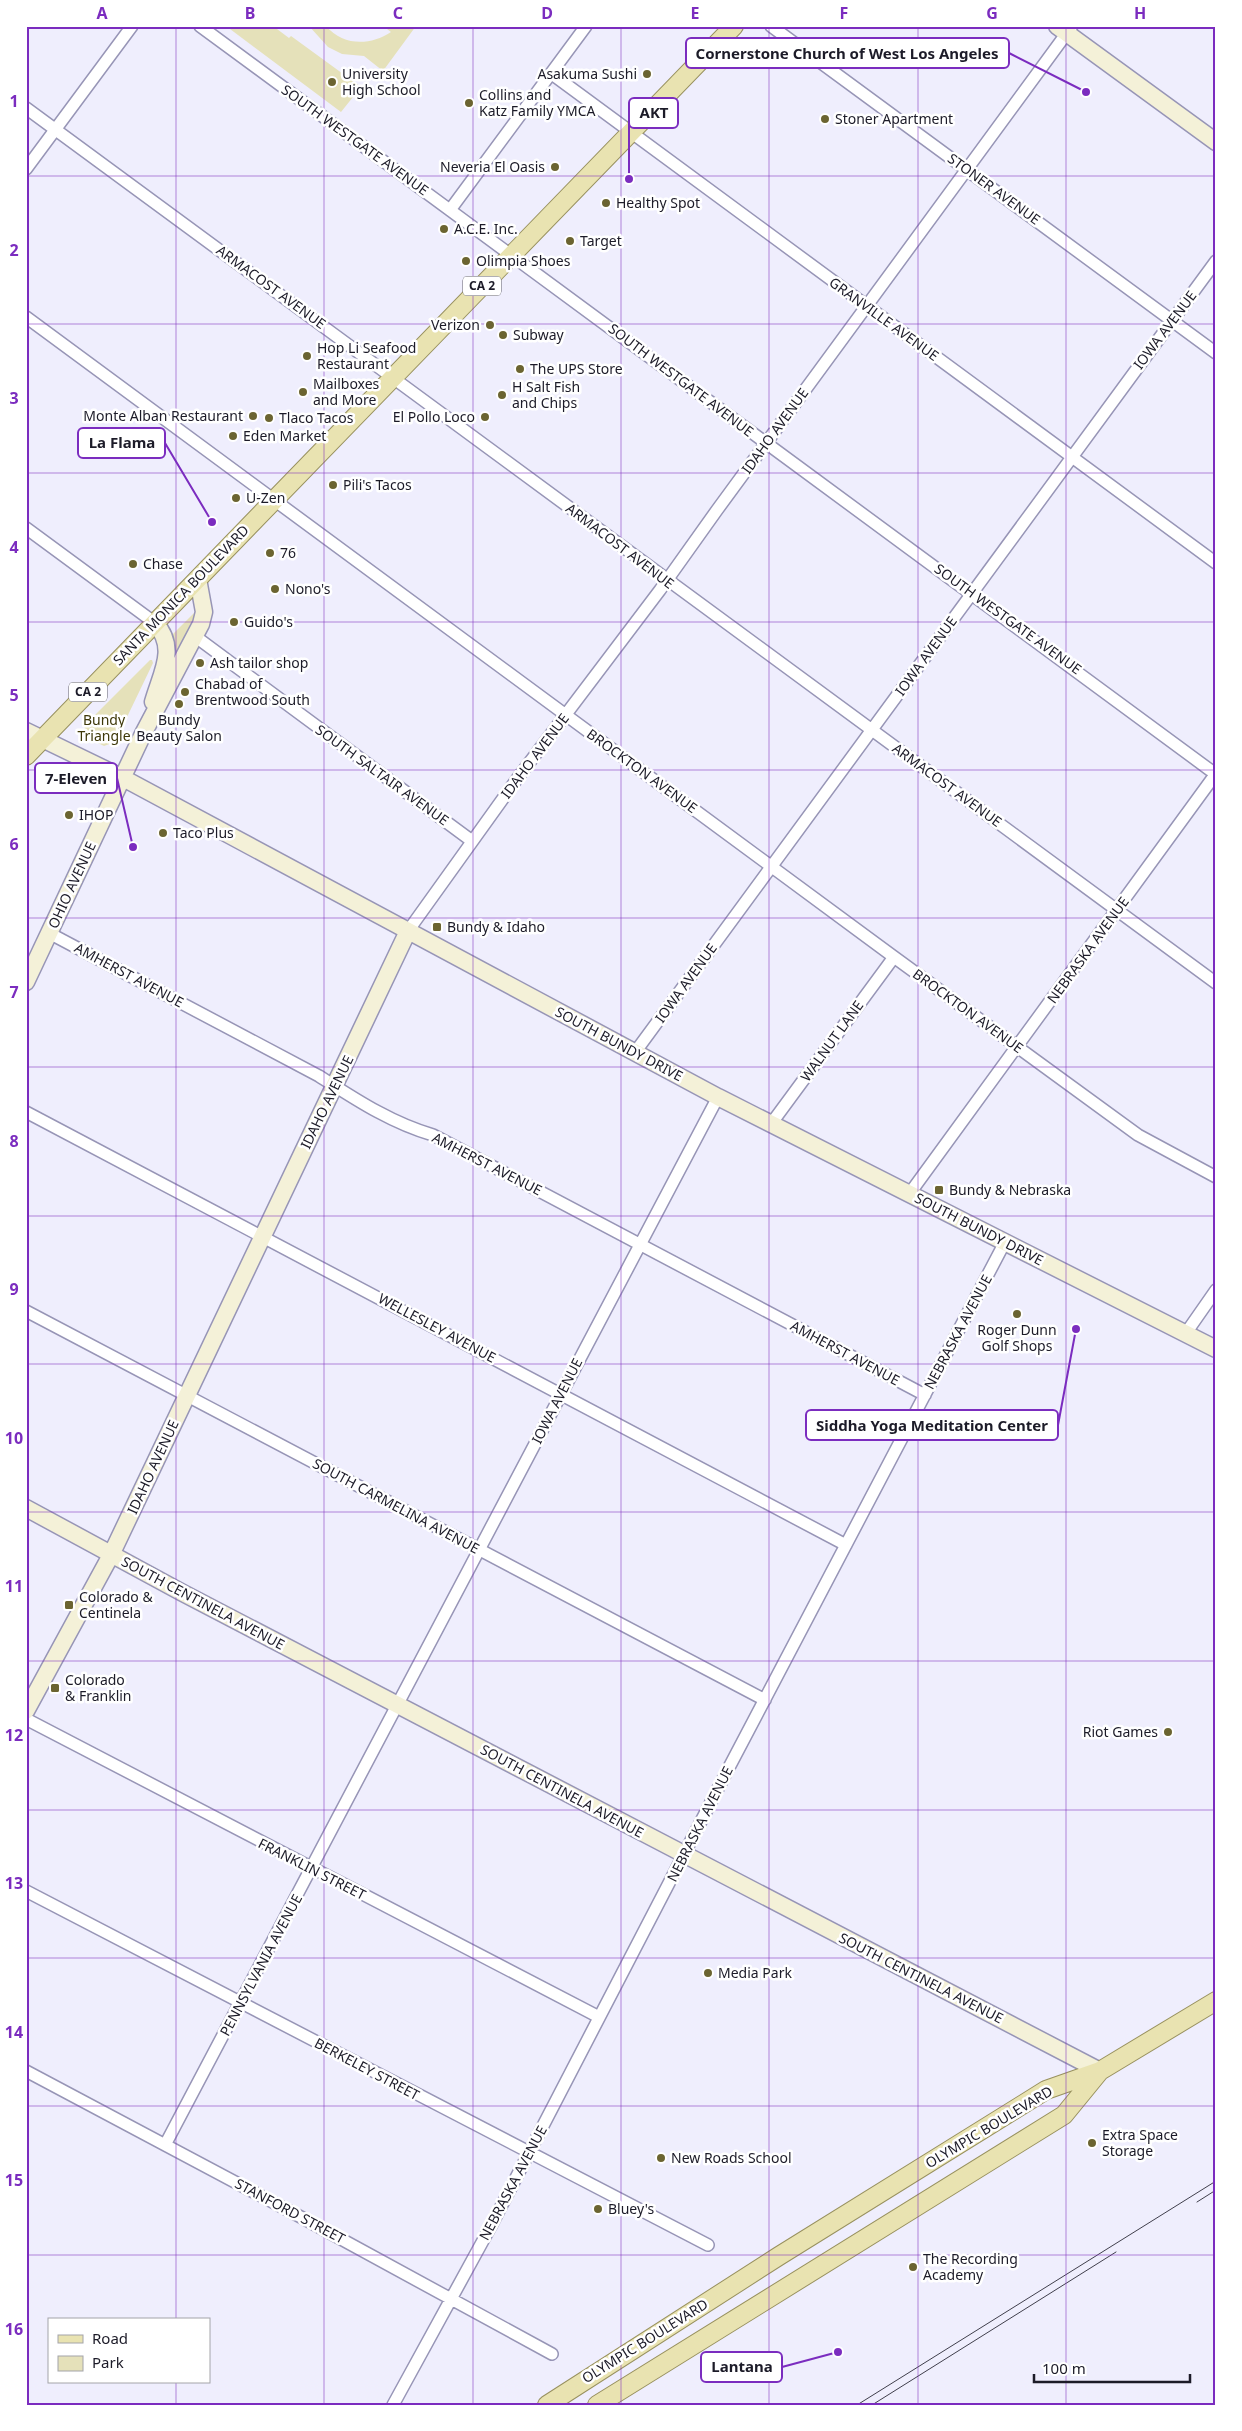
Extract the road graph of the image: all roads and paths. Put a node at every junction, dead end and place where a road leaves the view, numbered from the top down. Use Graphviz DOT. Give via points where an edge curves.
graph roads {
  1 [pos="132,26"];
  2 [pos="200,26"];
  3 [pos="586,26"];
  4 [pos="734,26"];
  5 [pos="771,26"];
  6 [pos="1065,29"];
  7 [pos="552,74"];
  8 [pos="26,108"];
  9 [pos="56,129"];
  10 [pos="631,132"];
  11 [pos="1216,142"];
  12 [pos="26,169"];
  13 [pos="967,170"];
  14 [pos="450,210"];
  15 [pos="512,255"];
  16 [pos="1216,261"];
  17 [pos="867,306"];
  18 [pos="26,317"];
  19 [pos="1172,320"];
  20 [pos="1216,353"];
  21 [pos="393,378"];
  22 [pos="766,444"];
  23 [pos="1072,457"];
  24 [pos="274,500"];
  25 [pos="26,528"];
  26 [pos="1216,563"];
  27 [pos="198,578"];
  28 [pos="667,581"];
  29 [pos="972,593"];
  30 [pos="155,623"];
  31 [pos="196,637"];
  32 [pos="566,714"];
  33 [pos="26,730"];
  34 [pos="872,730"];
  35 [pos="143,734"];
  36 [pos="42,739"];
  37 [pos="26,756"];
  38 [pos="1213,774"];
  39 [pos="123,778"];
  40 [pos="472,842"];
  41 [pos="772,866"];
  42 [pos="1117,911"];
  43 [pos="408,931"];
  44 [pos="49,933"];
  45 [pos="894,957"];
  46 [pos="26,982"];
  47 [pos="1216,983"];
  48 [pos="1018,1046"];
  49 [pos="636,1051"];
  50 [pos="334,1086"];
  51 [pos="718,1097"];
  52 [pos="26,1112"];
  53 [pos="771,1124"];
  54 [pos="1216,1177"];
  55 [pos="910,1193"];
  56 [pos="264,1236"];
  57 [pos="1005,1242"];
  58 [pos="641,1244"];
  59 [pos="1216,1290"];
  60 [pos="26,1311"];
  61 [pos="1186,1333"];
  62 [pos="1216,1349"];
  63 [pos="560,1394"];
  64 [pos="187,1395"];
  65 [pos="925,1395"];
  66 [pos="26,1508"];
  67 [pos="846,1545"];
  68 [pos="480,1550"];
  69 [pos="111,1555"];
  70 [pos="765,1700"];
  71 [pos="397,1705"];
  72 [pos="26,1711"];
  73 [pos="26,1719"];
  74 [pos="685,1856"];
  75 [pos="312,1869"];
  76 [pos="26,1891"];
  77 [pos="1216,2001"];
  78 [pos="241,2003"];
  79 [pos="599,2017"];
  80 [pos="26,2071"];
  81 [pos="1100,2071"];
  82 [pos="166,2145"];
  83 [pos="529,2154"];
  84 [pos="708,2245"];
  85 [pos="451,2298"];
  86 [pos="552,2354"];
  87 [pos="394,2405"];
  88 [pos="547,2405"];
  89 [pos="597,2405"];
  1 -- 9 [label="street"];
  2 -- 14 [label="street, SOUTH WESTGATE AVENUE"];
  3 -- 7 [label="street"];
  4 -- 10 [label="main road, SANTA MONICA BOULEVARD / CA 2"];
  5 -- 13 [label="street, STONER AVENUE"];
  6 -- 11 [label="street"];
  6 -- 13 [label="street, IDAHO AVENUE"];
  7 -- 10 [label="street, GRANVILLE AVENUE"];
  7 -- 14 [label="street"];
  8 -- 9 [label="street, ARMACOST AVENUE"];
  9 -- 12 [label="street"];
  9 -- 21 [label="street, ARMACOST AVENUE"];
  10 -- 15 [label="main road, SANTA MONICA BOULEVARD / CA 2"];
  10 -- 17 [label="street, GRANVILLE AVENUE"];
  13 -- 17 [label="street, IDAHO AVENUE"];
  13 -- 19 [label="street, STONER AVENUE"];
  14 -- 15 [label="street, SOUTH WESTGATE AVENUE"];
  15 -- 21 [label="main road, SANTA MONICA BOULEVARD / CA 2"];
  15 -- 22 [label="street, SOUTH WESTGATE AVENUE"];
  16 -- 19 [label="street, IOWA AVENUE"];
  17 -- 22 [label="street, IDAHO AVENUE"];
  17 -- 23 [label="street, GRANVILLE AVENUE"];
  18 -- 24 [label="street, BROCKTON AVENUE"];
  19 -- 20 [label="street, STONER AVENUE"];
  19 -- 23 [label="street, IOWA AVENUE"];
  21 -- 24 [label="main road, SANTA MONICA BOULEVARD / CA 2"];
  21 -- 28 [label="street, ARMACOST AVENUE"];
  22 -- 28 [label="street, IDAHO AVENUE"];
  22 -- 29 [label="street, SOUTH WESTGATE AVENUE"];
  23 -- 26 [label="street, GRANVILLE AVENUE"];
  23 -- 29 [label="street, IOWA AVENUE"];
  24 -- 27 [label="main road, SANTA MONICA BOULEVARD / CA 2"];
  24 -- 32 [label="street, BROCKTON AVENUE"];
  25 -- 30 [label="street"];
  27 -- 30 [label="main road, SANTA MONICA BOULEVARD / CA 2"];
  27 -- 31 [label="street, OHIO AVENUE" via="204,612"];
  28 -- 32 [label="street, IDAHO AVENUE"];
  28 -- 34 [label="street, ARMACOST AVENUE"];
  29 -- 34 [label="street, IOWA AVENUE"];
  29 -- 38 [label="street, SOUTH WESTGATE AVENUE"];
  30 -- 35 [label="street, OHIO AVENUE" via="164,632 168,645"];
  30 -- 36 [label="main road, SANTA MONICA BOULEVARD / CA 2"];
  31 -- 35 [label="street, OHIO AVENUE"];
  31 -- 40 [label="street, SOUTH SALTAIR AVENUE"];
  32 -- 40 [label="street, IDAHO AVENUE"];
  32 -- 41 [label="street, BROCKTON AVENUE"];
  33 -- 36 [label="street, SOUTH BUNDY DRIVE"];
  34 -- 41 [label="street, IOWA AVENUE"];
  34 -- 42 [label="street, ARMACOST AVENUE"];
  35 -- 39 [label="street, OHIO AVENUE"];
  36 -- 37 [label="main road, SANTA MONICA BOULEVARD / CA 2"];
  36 -- 39 [label="street, SOUTH BUNDY DRIVE"];
  38 -- 42 [label="street, NEBRASKA AVENUE"];
  39 -- 43 [label="street, SOUTH BUNDY DRIVE"];
  39 -- 44 [label="street, OHIO AVENUE"];
  40 -- 43 [label="street, IDAHO AVENUE"];
  41 -- 45 [label="street, BROCKTON AVENUE"];
  41 -- 49 [label="street, IOWA AVENUE"];
  42 -- 47 [label="street, ARMACOST AVENUE"];
  42 -- 48 [label="street, NEBRASKA AVENUE"];
  43 -- 49 [label="street, SOUTH BUNDY DRIVE"];
  43 -- 50 [label="street, IDAHO AVENUE"];
  44 -- 46 [label="street, OHIO AVENUE"];
  44 -- 50 [label="street, AMHERST AVENUE"];
  45 -- 48 [label="street, BROCKTON AVENUE"];
  45 -- 53 [label="street, WALNUT LANE"];
  48 -- 54 [label="street, BROCKTON AVENUE" via="1138,1134"];
  48 -- 55 [label="street, NEBRASKA AVENUE"];
  49 -- 51 [label="street, SOUTH BUNDY DRIVE"];
  50 -- 56 [label="street, IDAHO AVENUE"];
  50 -- 58 [label="street, AMHERST AVENUE" via="347,1096 412,1129 433,1135"];
  51 -- 53 [label="street, SOUTH BUNDY DRIVE"];
  51 -- 58 [label="street, IOWA AVENUE"];
  52 -- 56 [label="street, WELLESLEY AVENUE"];
  53 -- 55 [label="street, SOUTH BUNDY DRIVE"];
  55 -- 57 [label="street, SOUTH BUNDY DRIVE"];
  56 -- 63 [label="street, WELLESLEY AVENUE"];
  56 -- 64 [label="street, IDAHO AVENUE"];
  57 -- 61 [label="street, SOUTH BUNDY DRIVE"];
  57 -- 65 [label="street, NEBRASKA AVENUE"];
  58 -- 63 [label="street, IOWA AVENUE"];
  58 -- 65 [label="street, AMHERST AVENUE"];
  59 -- 61 [label="street"];
  60 -- 64 [label="street, SOUTH CARMELINA AVENUE"];
  61 -- 62 [label="street, SOUTH BUNDY DRIVE"];
  63 -- 67 [label="street, WELLESLEY AVENUE"];
  63 -- 68 [label="street, IOWA AVENUE"];
  64 -- 68 [label="street, SOUTH CARMELINA AVENUE"];
  64 -- 69 [label="street, IDAHO AVENUE"];
  65 -- 67 [label="street, NEBRASKA AVENUE"];
  66 -- 69 [label="street, SOUTH CENTINELA AVENUE"];
  67 -- 70 [label="street, NEBRASKA AVENUE"];
  68 -- 70 [label="street, SOUTH CARMELINA AVENUE"];
  68 -- 71 [label="street, IOWA AVENUE"];
  69 -- 71 [label="street, SOUTH CENTINELA AVENUE"];
  69 -- 72 [label="street, IDAHO AVENUE"];
  70 -- 74 [label="street, NEBRASKA AVENUE"];
  71 -- 74 [label="street, SOUTH CENTINELA AVENUE"];
  71 -- 75 [label="street, PENNSYLVANIA AVENUE"];
  73 -- 75 [label="street, FRANKLIN STREET"];
  74 -- 79 [label="street, NEBRASKA AVENUE"];
  74 -- 81 [label="street, SOUTH CENTINELA AVENUE"];
  75 -- 78 [label="street, PENNSYLVANIA AVENUE"];
  75 -- 79 [label="street, FRANKLIN STREET"];
  76 -- 78 [label="street, BERKELEY STREET"];
  77 -- 81 [label="main road"];
  78 -- 82 [label="street, PENNSYLVANIA AVENUE"];
  78 -- 83 [label="street, BERKELEY STREET"];
  79 -- 83 [label="street, NEBRASKA AVENUE"];
  80 -- 82 [label="street, STANFORD STREET"];
  81 -- 88 [label="main road, OLYMPIC BOULEVARD" via="1046,2090"];
  81 -- 89 [label="main road, OLYMPIC BOULEVARD" via="1064,2115"];
  82 -- 85 [label="street, STANFORD STREET"];
  83 -- 84 [label="street, BERKELEY STREET"];
  83 -- 85 [label="street, NEBRASKA AVENUE"];
  85 -- 86 [label="street, STANFORD STREET"];
  85 -- 87 [label="street, NEBRASKA AVENUE"];
}
